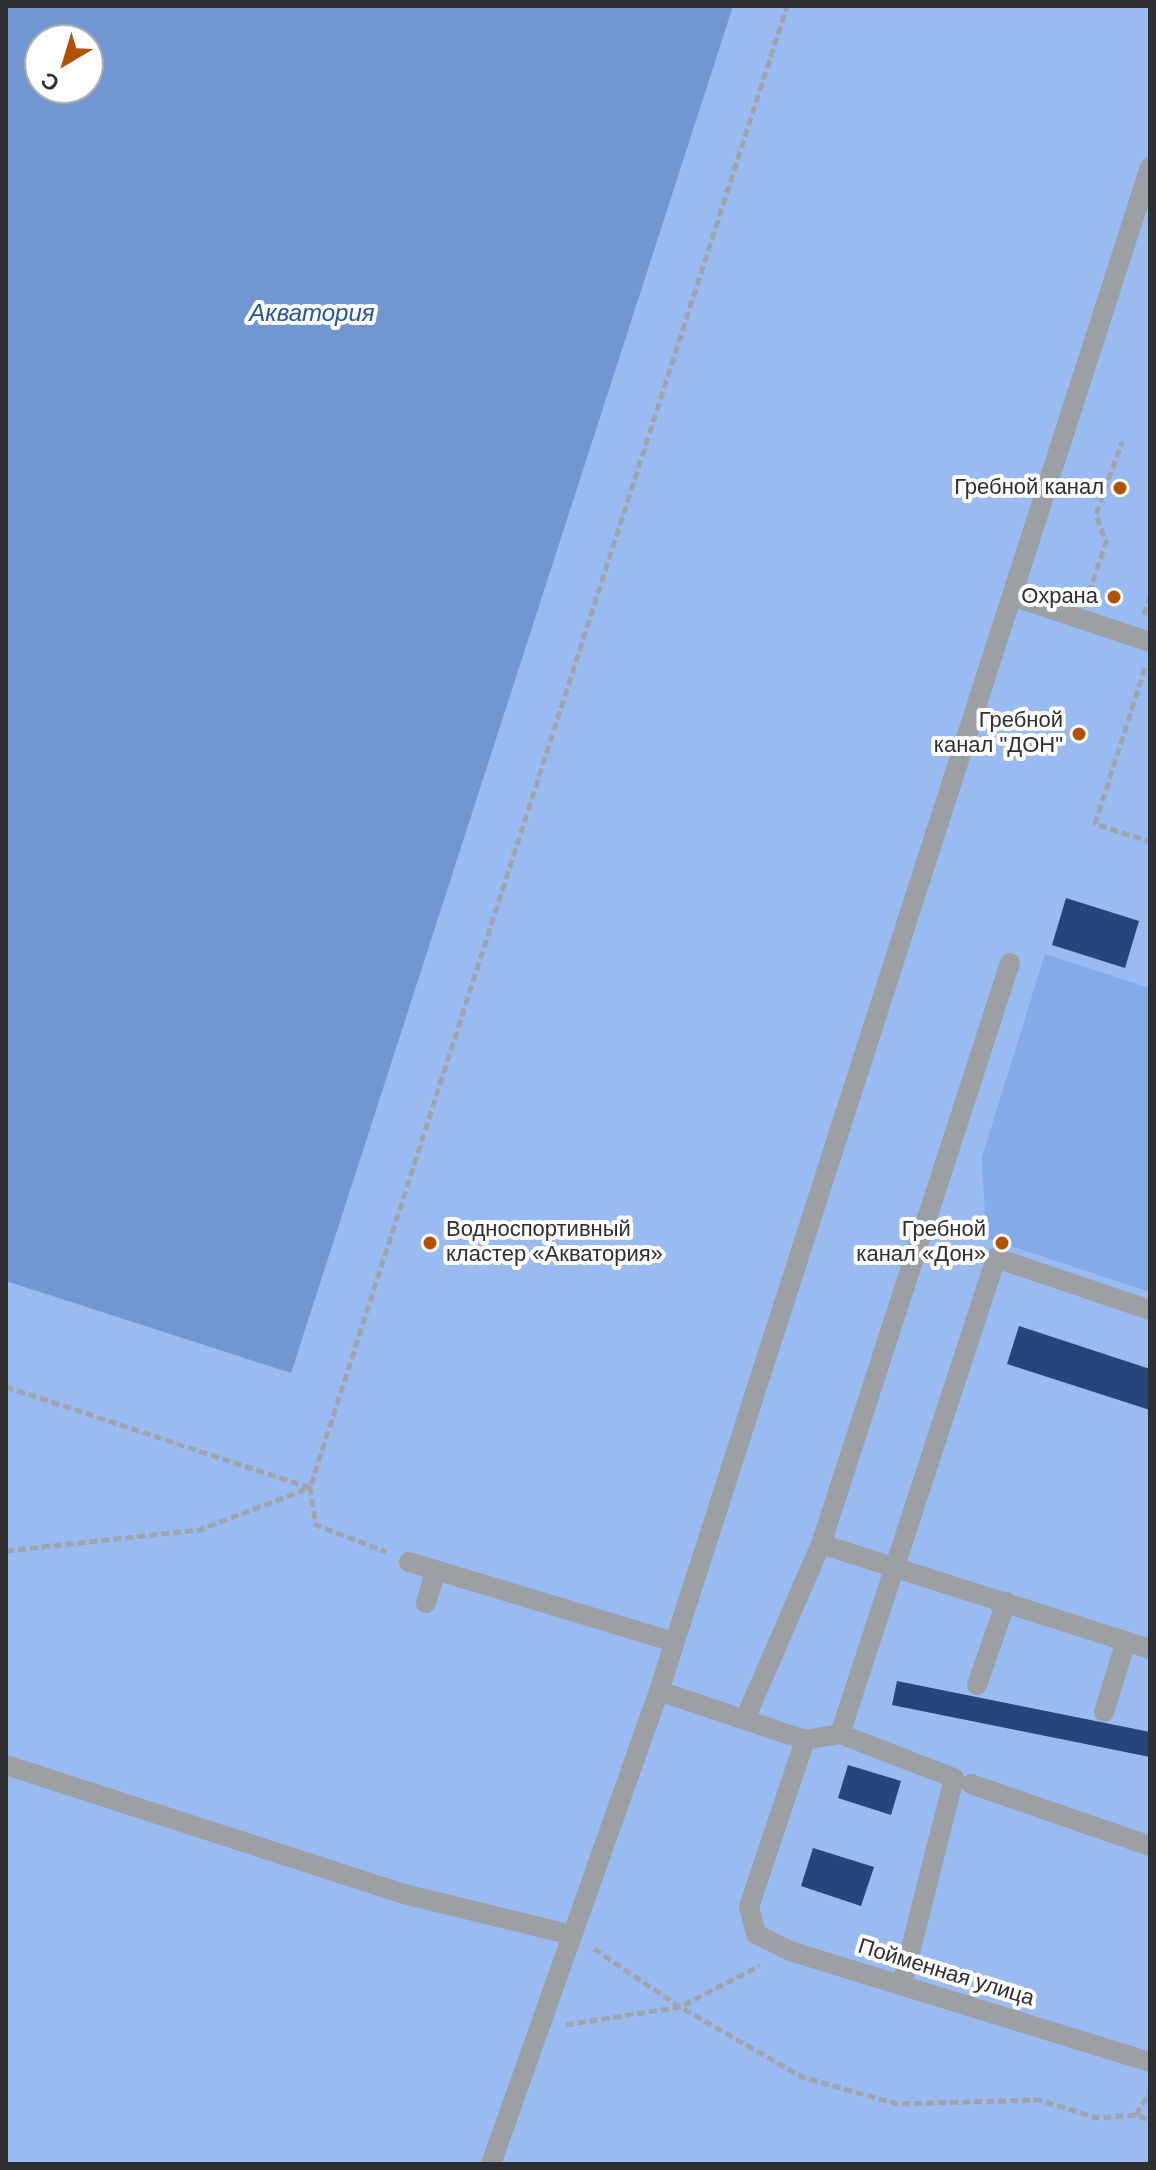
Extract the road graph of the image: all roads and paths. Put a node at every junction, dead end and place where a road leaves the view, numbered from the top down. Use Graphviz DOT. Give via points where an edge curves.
graph roads {
  1 [pos="787,6"];
  2 [pos="1150,167"];
  3 [pos="1122,442"];
  4 [pos="1012,596"];
  5 [pos="1080,619"];
  6 [pos="1150,642"];
  7 [pos="1147,663"];
  8 [pos="1150,842"];
  9 [pos="1010,963"];
  10 [pos="1150,1310"];
  11 [pos="6,1387"];
  12 [pos="310,1488"];
  13 [pos="821,1544"];
  14 [pos="6,1551"];
  15 [pos="409,1562"];
  16 [pos="896,1567"];
  17 [pos="436,1570"];
  18 [pos="1006,1602"];
  19 [pos="426,1603"];
  20 [pos="1126,1641"];
  21 [pos="674,1642"];
  22 [pos="1150,1649"];
  23 [pos="977,1685"];
  24 [pos="659,1691"];
  25 [pos="1104,1712"];
  26 [pos="745,1719"];
  27 [pos="840,1734"];
  28 [pos="805,1740"];
  29 [pos="6,1765"];
  30 [pos="971,1784"];
  31 [pos="1150,1846"];
  32 [pos="572,1935"];
  33 [pos="790,1951"];
  34 [pos="902,1984"];
  35 [pos="680,2007"];
  36 [pos="540,2029"];
  37 [pos="1150,2062"];
  38 [pos="1150,2092"];
  39 [pos="1136,2115"];
  40 [pos="1150,2120"];
  41 [pos="491,2164"];
  1 -- 12 [label="path"];
  2 -- 4 [label="street"];
  3 -- 5 [label="path" via="1096,514 1106,542"];
  4 -- 5 [label="street"];
  4 -- 21 [label="street"];
  5 -- 6 [label="street"];
  7 -- 8 [label="path" via="1095,824"];
  9 -- 13 [label="street"];
  10 -- 16 [label="street" via="996,1258"];
  11 -- 12 [label="path"];
  12 -- 14 [label="path" via="199,1530"];
  12 -- 15 [label="path" via="316,1525"];
  13 -- 16 [label="street"];
  13 -- 26 [label="street"];
  15 -- 17 [label="street"];
  16 -- 18 [label="street"];
  16 -- 27 [label="street"];
  17 -- 19 [label="street"];
  17 -- 21 [label="street"];
  18 -- 20 [label="street"];
  18 -- 23 [label="street"];
  20 -- 22 [label="street"];
  20 -- 25 [label="street"];
  21 -- 24 [label="street"];
  24 -- 26 [label="street"];
  24 -- 32 [label="street"];
  26 -- 28 [label="street"];
  27 -- 28 [label="street"];
  27 -- 34 [label="street" via="954,1778"];
  28 -- 33 [label="street, Пойменная улица" via="749,1907 756,1934"];
  29 -- 32 [label="street" via="404,1894"];
  30 -- 31 [label="street"];
  32 -- 35 [label="path"];
  32 -- 36 [label="street"];
  33 -- 34 [label="street, Пойменная улица"];
  33 -- 35 [label="path"];
  34 -- 37 [label="street, Пойменная улица"];
  35 -- 36 [label="path"];
  35 -- 39 [label="path" via="802,2077 897,2104 1038,2100 1097,2118"];
  36 -- 41 [label="street"];
  38 -- 39 [label="path"];
  39 -- 40 [label="path"];
}
